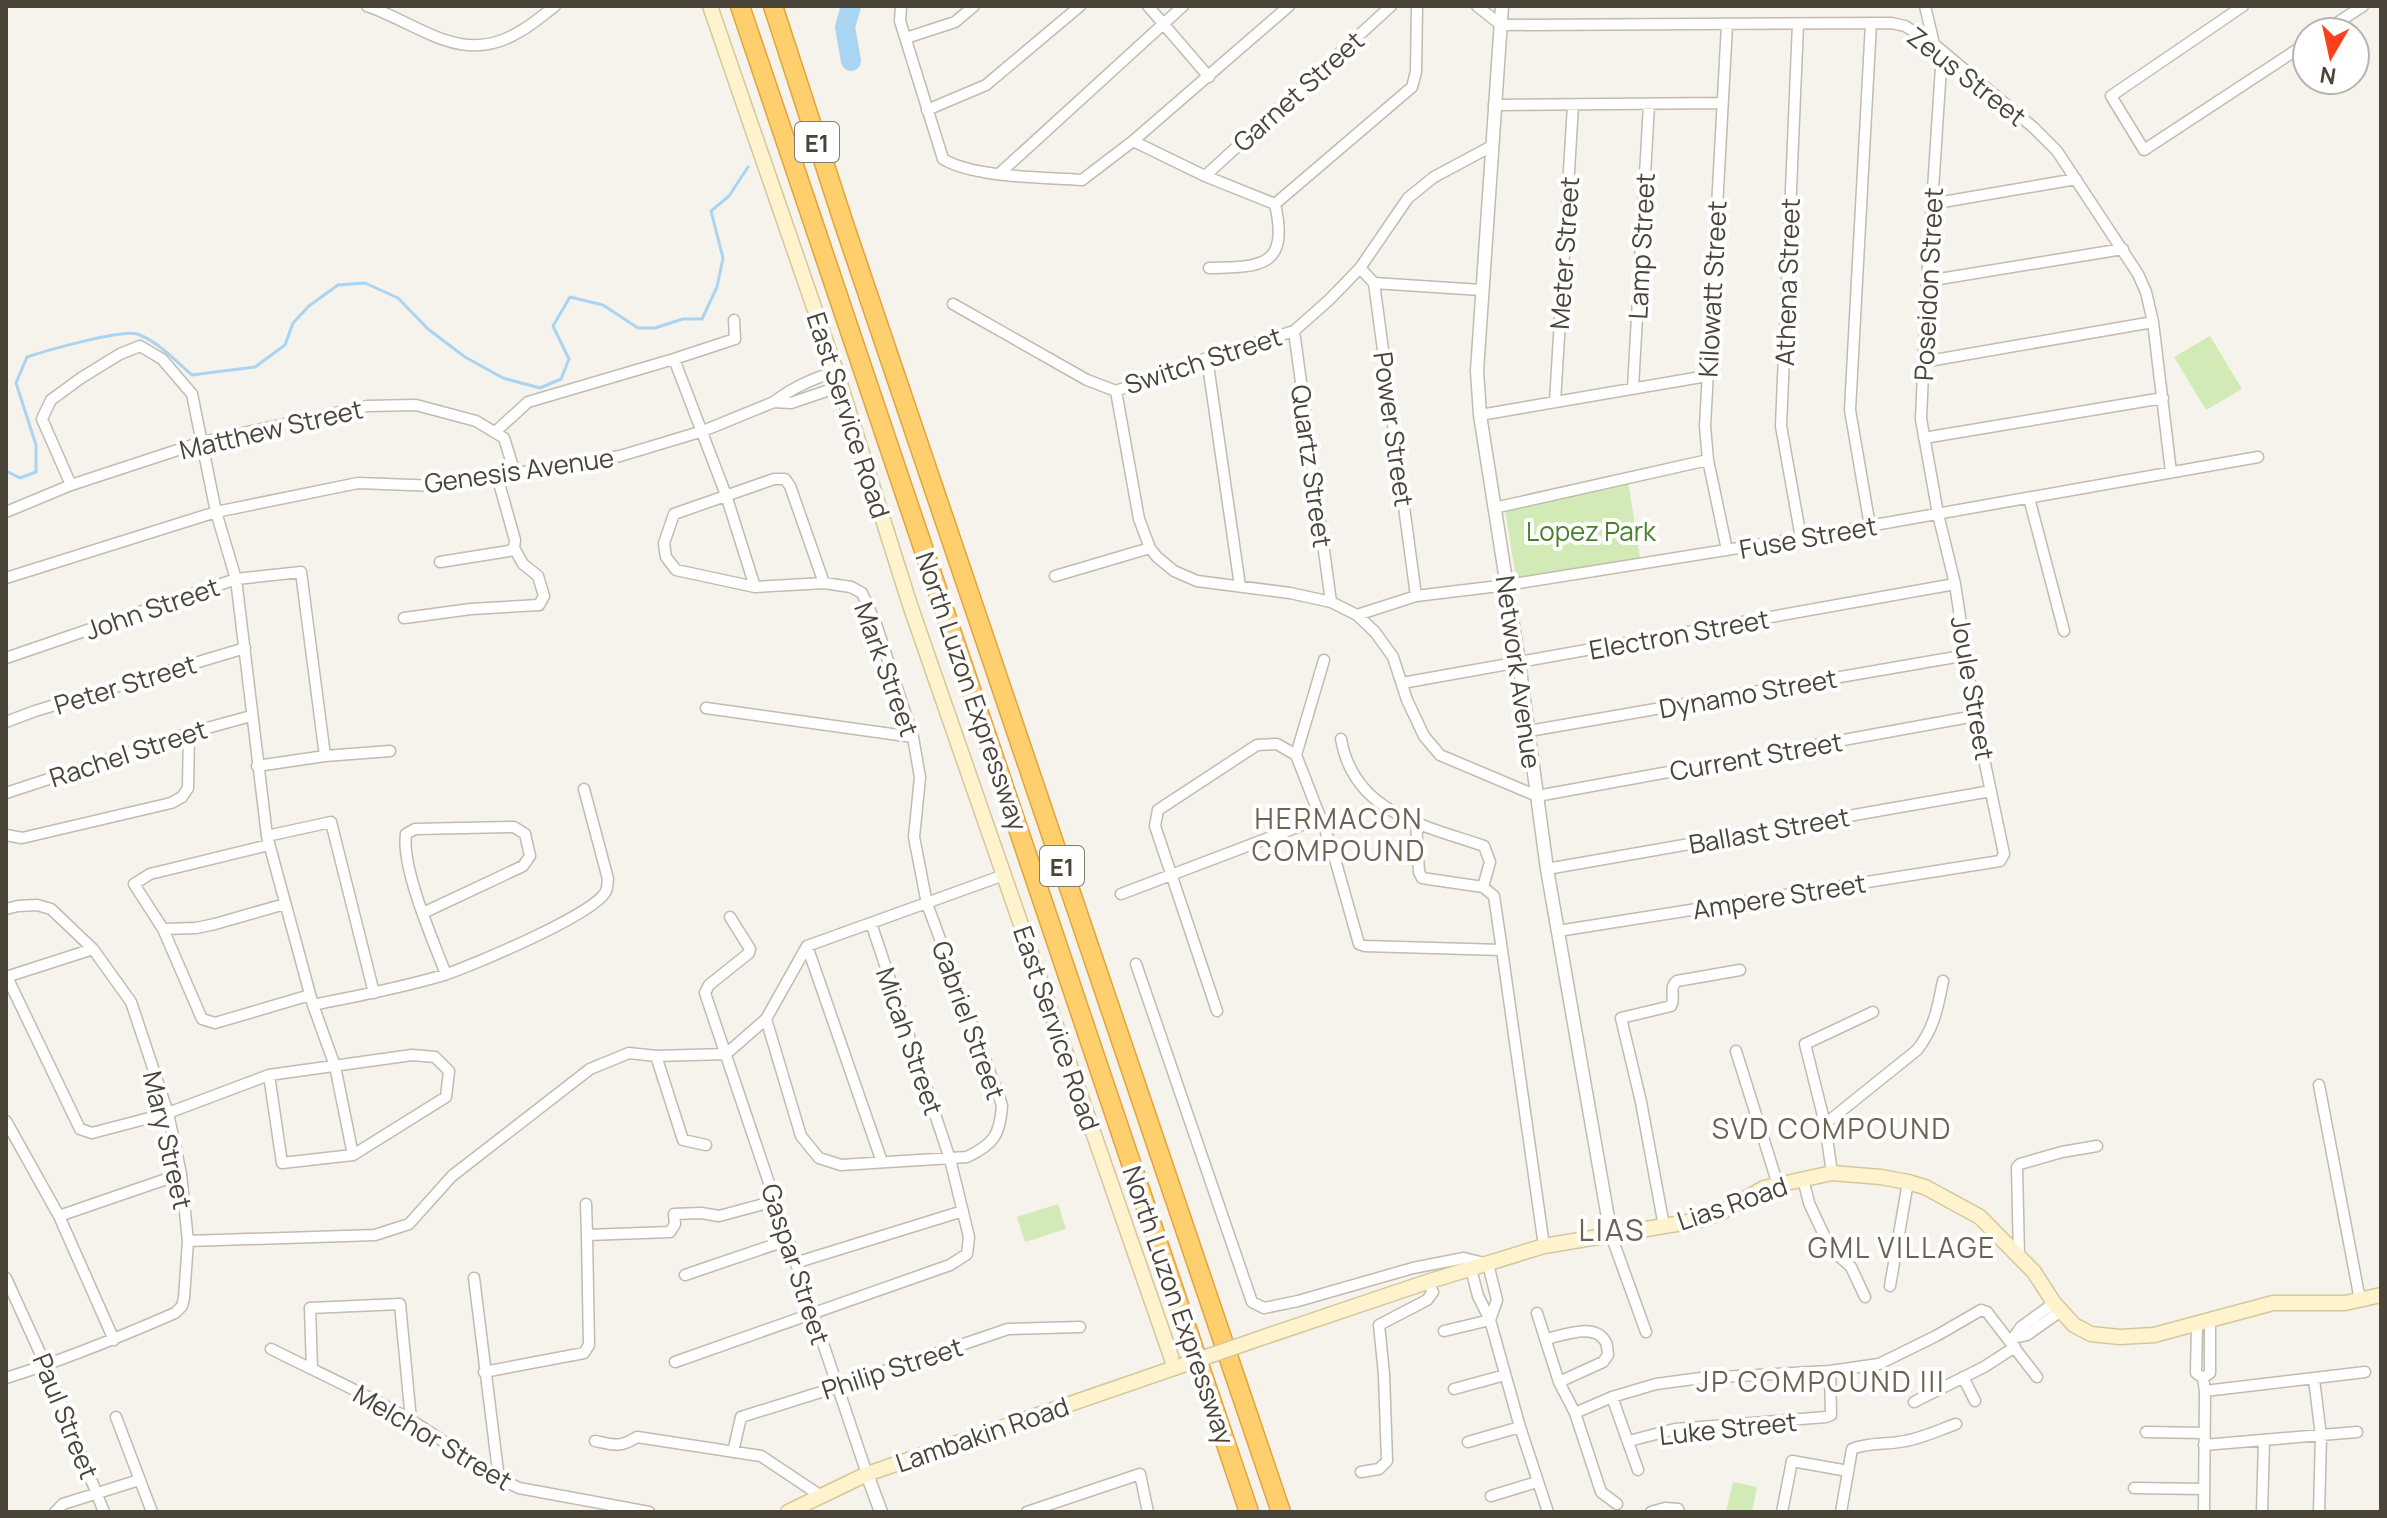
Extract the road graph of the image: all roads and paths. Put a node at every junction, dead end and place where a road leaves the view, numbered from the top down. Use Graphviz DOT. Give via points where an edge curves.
graph roads {
  1 [pos="367,6"];
  2 [pos="555,6"];
  3 [pos="710,6"];
  4 [pos="740,6"];
  5 [pos="773,6"];
  6 [pos="901,6"];
  7 [pos="974,6"];
  8 [pos="1080,6"];
  9 [pos="1148,6"];
  10 [pos="1183,6"];
  11 [pos="1289,6"];
  12 [pos="1391,6"];
  13 [pos="1417,6"];
  14 [pos="1477,6"];
  15 [pos="1502,6"];
  16 [pos="1925,6"];
  17 [pos="2243,6"];
  18 [pos="1163,23"];
  19 [pos="1871,23"];
  20 [pos="1798,24"];
  21 [pos="1501,25"];
  22 [pos="1727,25"];
  23 [pos="906,38"];
  24 [pos="1934,44"];
  25 [pos="1942,52"];
  26 [pos="2291,54"];
  27 [pos="1209,77"];
  28 [pos="1722,103"];
  29 [pos="1649,104"];
  30 [pos="1494,105"];
  31 [pos="1573,105"];
  32 [pos="927,110"];
  33 [pos="1133,141"];
  34 [pos="1492,146"];
  35 [pos="1000,173"];
  36 [pos="1205,176"];
  37 [pos="2076,179"];
  38 [pos="1275,204"];
  39 [pos="1931,204"];
  40 [pos="2123,249"];
  41 [pos="1209,268"];
  42 [pos="1360,268"];
  43 [pos="1927,281"];
  44 [pos="1374,283"];
  45 [pos="1481,290"];
  46 [pos="953,304"];
  47 [pos="734,320"];
  48 [pos="2153,322"];
  49 [pos="1294,331"];
  50 [pos="1207,358"];
  51 [pos="674,359"];
  52 [pos="1923,362"];
  53 [pos="1707,376"];
  54 [pos="839,379"];
  55 [pos="1633,388"];
  56 [pos="1116,391"];
  57 [pos="2163,398"];
  58 [pos="1555,402"];
  59 [pos="1480,415"];
  60 [pos="703,431"];
  61 [pos="495,432"];
  62 [pos="1924,438"];
  63 [pos="202,442"];
  64 [pos="2258,457"];
  65 [pos="1708,460"];
  66 [pos="2171,472"];
  67 [pos="515,473"];
  68 [pos="497,476"];
  69 [pos="71,485"];
  70 [pos="726,495"];
  71 [pos="2029,498"];
  72 [pos="1494,508"];
  73 [pos="6,512"];
  74 [pos="216,512"];
  75 [pos="1938,514"];
  76 [pos="1870,526"];
  77 [pos="1801,538"];
  78 [pos="514,548"];
  79 [pos="1150,548"];
  80 [pos="1727,550"];
  81 [pos="440,562"];
  82 [pos="1055,576"];
  83 [pos="6,578"];
  84 [pos="236,579"];
  85 [pos="824,583"];
  86 [pos="1955,584"];
  87 [pos="1507,585"];
  88 [pos="1240,586"];
  89 [pos="755,587"];
  90 [pos="1416,596"];
  91 [pos="1331,602"];
  92 [pos="1357,615"];
  93 [pos="404,618"];
  94 [pos="2064,631"];
  95 [pos="245,648"];
  96 [pos="1967,655"];
  97 [pos="6,658"];
  98 [pos="1324,660"];
  99 [pos="1519,663"];
  100 [pos="1402,683"];
  101 [pos="706,708"];
  102 [pos="251,716"];
  103 [pos="1975,716"];
  104 [pos="6,722"];
  105 [pos="1529,731"];
  106 [pos="189,733"];
  107 [pos="913,737"];
  108 [pos="1341,739"];
  109 [pos="390,751"];
  110 [pos="1296,755"];
  111 [pos="325,756"];
  112 [pos="257,766"];
  113 [pos="584,789"];
  114 [pos="1991,791"];
  115 [pos="6,793"];
  116 [pos="1537,796"];
  117 [pos="1321,818"];
  118 [pos="1416,823"];
  119 [pos="6,835"];
  120 [pos="268,840"];
  121 [pos="2000,861"];
  122 [pos="1547,869"];
  123 [pos="1004,875"];
  124 [pos="1173,875"];
  125 [pos="1483,887"];
  126 [pos="1121,894"];
  127 [pos="285,904"];
  128 [pos="927,904"];
  129 [pos="6,909"];
  130 [pos="423,913"];
  131 [pos="730,917"];
  132 [pos="871,923"];
  133 [pos="163,929"];
  134 [pos="1558,931"];
  135 [pos="807,946"];
  136 [pos="93,949"];
  137 [pos="1502,950"];
  138 [pos="1136,964"];
  139 [pos="1740,970"];
  140 [pos="446,974"];
  141 [pos="6,977"];
  142 [pos="1943,981"];
  143 [pos="374,993"];
  144 [pos="312,1000"];
  145 [pos="1217,1011"];
  146 [pos="1873,1012"];
  147 [pos="766,1019"];
  148 [pos="1736,1051"];
  149 [pos="726,1054"];
  150 [pos="656,1056"];
  151 [pos="335,1066"];
  152 [pos="269,1075"];
  153 [pos="2319,1085"];
  154 [pos="168,1113"];
  155 [pos="6,1121"];
  156 [pos="1825,1124"];
  157 [pos="706,1145"];
  158 [pos="2097,1146"];
  159 [pos="353,1155"];
  160 [pos="950,1159"];
  161 [pos="882,1162"];
  162 [pos="1832,1173"];
  163 [pos="181,1174"];
  164 [pos="1803,1179"];
  165 [pos="1908,1182"];
  166 [pos="1778,1185"];
  167 [pos="775,1201"];
  168 [pos="586,1204"];
  169 [pos="963,1211"];
  170 [pos="59,1216"];
  171 [pos="1664,1226"];
  172 [pos="587,1235"];
  173 [pos="1611,1235"];
  174 [pos="788,1240"];
  175 [pos="188,1241"];
  176 [pos="1544,1246"];
  177 [pos="2019,1257"];
  178 [pos="795,1263"];
  179 [pos="1488,1264"];
  180 [pos="1471,1269"];
  181 [pos="685,1275"];
  182 [pos="6,1278"];
  183 [pos="474,1278"];
  184 [pos="1427,1282"];
  185 [pos="1890,1286"];
  186 [pos="2381,1295"];
  187 [pos="1865,1297"];
  188 [pos="2360,1300"];
  189 [pos="2058,1307"];
  190 [pos="811,1313"];
  191 [pos="1537,1313"];
  192 [pos="1490,1320"];
  193 [pos="2203,1322"];
  194 [pos="1080,1327"];
  195 [pos="1444,1331"];
  196 [pos="1646,1332"];
  197 [pos="1546,1339"];
  198 [pos="114,1340"];
  199 [pos="2014,1341"];
  200 [pos="271,1349"];
  201 [pos="675,1362"];
  202 [pos="46,1366"];
  203 [pos="1178,1367"];
  204 [pos="312,1369"];
  205 [pos="1830,1371"];
  206 [pos="484,1372"];
  207 [pos="2365,1372"];
  208 [pos="1505,1375"];
  209 [pos="1963,1377"];
  210 [pos="2037,1377"];
  211 [pos="6,1378"];
  212 [pos="2314,1379"];
  213 [pos="1559,1382"];
  214 [pos="837,1387"];
  215 [pos="1454,1389"];
  216 [pos="2205,1391"];
  217 [pos="1612,1397"];
  218 [pos="1975,1401"];
  219 [pos="1914,1402"];
  220 [pos="1575,1413"];
  221 [pos="116,1417"];
  222 [pos="411,1420"];
  223 [pos="1956,1424"];
  224 [pos="1520,1427"];
  225 [pos="2146,1432"];
  226 [pos="2357,1432"];
  227 [pos="2321,1436"];
  228 [pos="2204,1439"];
  229 [pos="595,1441"];
  230 [pos="1629,1441"];
  231 [pos="2264,1441"];
  232 [pos="1468,1442"];
  233 [pos="733,1452"];
  234 [pos="1638,1470"];
  235 [pos="1848,1471"];
  236 [pos="1361,1472"];
  237 [pos="867,1474"];
  238 [pos="499,1479"];
  239 [pos="139,1480"];
  240 [pos="1537,1482"];
  241 [pos="2134,1488"];
  242 [pos="2203,1489"];
  243 [pos="98,1494"];
  244 [pos="821,1496"];
  245 [pos="1491,1496"];
  246 [pos="1617,1504"];
  247 [pos="1678,1511"];
  248 [pos="55,1512"];
  249 [pos="104,1512"];
  250 [pos="152,1512"];
  251 [pos="649,1512"];
  252 [pos="788,1512"];
  253 [pos="881,1512"];
  254 [pos="1027,1512"];
  255 [pos="1148,1512"];
  256 [pos="1249,1512"];
  257 [pos="1281,1512"];
  258 [pos="1548,1512"];
  259 [pos="1651,1512"];
  260 [pos="1782,1512"];
  261 [pos="1841,1512"];
  262 [pos="2204,1512"];
  263 [pos="2262,1512"];
  264 [pos="2319,1512"];
  1 -- 2 [label="street" via="456,45 482,47 517,33"];
  3 -- 54 [label="main road, East Service Road"];
  4 -- 256 [label="highway, North Luzon Expressway / E1"];
  5 -- 257 [label="highway, North Luzon Expressway / E1"];
  6 -- 23 [label="street"];
  7 -- 23 [label="street" via="955,22"];
  8 -- 32 [label="street" via="986,85"];
  9 -- 18 [label="street"];
  10 -- 18 [label="street"];
  11 -- 27 [label="street"];
  12 -- 36 [label="street, Garnet Street"];
  13 -- 38 [label="street" via="1412,87"];
  14 -- 21 [label="street"];
  15 -- 21 [label="street, Network Avenue"];
  16 -- 24 [label="street"];
  17 -- 26 [label="street" via="2111,96 2144,150"];
  18 -- 27 [label="street"];
  18 -- 35 [label="street"];
  19 -- 20 [label="street, Zeus Street"];
  19 -- 24 [label="street, Zeus Street" via="1905,26"];
  19 -- 76 [label="street" via="1850,410"];
  20 -- 22 [label="street, Zeus Street"];
  20 -- 77 [label="street, Athena Street" via="1781,426"];
  21 -- 22 [label="street, Zeus Street"];
  21 -- 30 [label="street, Network Avenue"];
  22 -- 28 [label="street, Kilowatt Street"];
  23 -- 32 [label="street"];
  24 -- 25 [label="street, Zeus Street"];
  25 -- 37 [label="street, Zeus Street" via="2034,128"];
  25 -- 39 [label="street, Poseidon Street"];
  27 -- 33 [label="street"];
  28 -- 29 [label="street"];
  28 -- 53 [label="street, Kilowatt Street"];
  29 -- 31 [label="street"];
  29 -- 55 [label="street, Lamp Street"];
  30 -- 31 [label="street"];
  30 -- 34 [label="street, Network Avenue"];
  31 -- 58 [label="street, Meter Street"];
  32 -- 35 [label="street" via="943,159 956,167"];
  33 -- 35 [label="street" via="1082,180"];
  33 -- 36 [label="street"];
  34 -- 42 [label="street, Switch Street" via="1434,177 1408,198"];
  34 -- 45 [label="street, Network Avenue"];
  36 -- 38 [label="street"];
  37 -- 39 [label="street"];
  37 -- 40 [label="street, Zeus Street"];
  38 -- 41 [label="street" via="1281,228 1273,254 1261,264"];
  39 -- 43 [label="street, Poseidon Street"];
  40 -- 43 [label="street"];
  40 -- 48 [label="street, Zeus Street" via="2146,292"];
  42 -- 44 [label="street"];
  42 -- 49 [label="street, Switch Street"];
  43 -- 52 [label="street, Poseidon Street"];
  44 -- 45 [label="street"];
  44 -- 90 [label="street, Power Street"];
  45 -- 59 [label="street, Network Avenue"];
  46 -- 56 [label="street, Switch Street"];
  47 -- 51 [label="street" via="735,339"];
  48 -- 52 [label="street"];
  48 -- 57 [label="street, Zeus Street"];
  49 -- 50 [label="street, Switch Street"];
  49 -- 91 [label="street, Quartz Street"];
  50 -- 56 [label="street, Switch Street"];
  50 -- 88 [label="street"];
  51 -- 60 [label="street"];
  51 -- 61 [label="street" via="528,402"];
  52 -- 62 [label="street, Poseidon Street"];
  53 -- 55 [label="street"];
  53 -- 65 [label="street, Kilowatt Street"];
  54 -- 60 [label="street, Genesis Avenue" via="809,380 774,402"];
  54 -- 123 [label="main road, East Service Road"];
  55 -- 58 [label="street"];
  56 -- 79 [label="street" via="1139,519"];
  57 -- 62 [label="street"];
  57 -- 66 [label="street, Zeus Street"];
  58 -- 59 [label="street"];
  59 -- 72 [label="street, Network Avenue"];
  60 -- 67 [label="street, Genesis Avenue" via="620,456"];
  60 -- 70 [label="street"];
  61 -- 63 [label="street, Matthew Street" via="476,421 416,405 367,406"];
  61 -- 67 [label="street" via="504,438"];
  62 -- 75 [label="street, Poseidon Street"];
  63 -- 69 [label="street, Matthew Street"];
  63 -- 69 [label="street" via="192,394 162,359 140,346 51,400 42,419"];
  63 -- 74 [label="street"];
  64 -- 66 [label="street, Fuse Street"];
  65 -- 72 [label="street"];
  65 -- 80 [label="street, Kilowatt Street"];
  66 -- 71 [label="street, Fuse Street"];
  67 -- 68 [label="street, Genesis Avenue"];
  68 -- 74 [label="street, Genesis Avenue" via="438,486 358,483"];
  68 -- 78 [label="street"];
  69 -- 73 [label="street, Matthew Street"];
  70 -- 85 [label="street" via="785,479"];
  70 -- 89 [label="street"];
  70 -- 89 [label="street, Mark Street" via="674,514 664,543 666,557 676,570"];
  71 -- 75 [label="street, Fuse Street"];
  71 -- 94 [label="street"];
  72 -- 87 [label="street, Network Avenue"];
  74 -- 83 [label="street, Genesis Avenue"];
  74 -- 84 [label="street"];
  75 -- 76 [label="street, Fuse Street"];
  75 -- 86 [label="street, Joule Street"];
  76 -- 77 [label="street, Fuse Street"];
  77 -- 80 [label="street, Fuse Street"];
  78 -- 81 [label="street"];
  78 -- 93 [label="street" via="538,576 544,596 539,605"];
  79 -- 82 [label="street"];
  79 -- 88 [label="street" via="1174,571 1197,581"];
  80 -- 87 [label="street, Fuse Street"];
  84 -- 95 [label="street"];
  84 -- 97 [label="street, John Street"];
  84 -- 111 [label="street, John Street" via="301,572"];
  85 -- 89 [label="street, Mark Street"];
  85 -- 107 [label="street, Mark Street" via="862,593"];
  86 -- 96 [label="street, Joule Street"];
  86 -- 99 [label="street, Electron Street"];
  87 -- 90 [label="street, Fuse Street"];
  87 -- 99 [label="street, Network Avenue"];
  88 -- 91 [label="street"];
  90 -- 92 [label="street, Fuse Street"];
  91 -- 92 [label="street"];
  92 -- 100 [label="street" via="1393,657"];
  95 -- 102 [label="street"];
  95 -- 104 [label="street, Peter Street"];
  96 -- 103 [label="street, Joule Street"];
  96 -- 105 [label="street, Dynamo Street"];
  98 -- 110 [label="street"];
  99 -- 100 [label="street, Electron Street"];
  99 -- 105 [label="street, Network Avenue"];
  100 -- 116 [label="street" via="1424,736 1440,755"];
  101 -- 107 [label="street"];
  102 -- 106 [label="street, Rachel Street"];
  102 -- 112 [label="street"];
  103 -- 114 [label="street, Joule Street"];
  103 -- 116 [label="street, Current Street"];
  105 -- 116 [label="street, Network Avenue"];
  106 -- 115 [label="street, Rachel Street"];
  106 -- 119 [label="street" via="188,788 182,797 22,838"];
  107 -- 128 [label="street, Mark Street" via="920,777 914,837"];
  108 -- 118 [label="street" via="1344,759 1370,797"];
  109 -- 111 [label="street"];
  110 -- 117 [label="street"];
  110 -- 124 [label="street" via="1277,744 1257,745 1158,810 1155,826"];
  111 -- 112 [label="street"];
  112 -- 120 [label="street"];
  113 -- 140 [label="street" via="608,879 606,892 551,930"];
  114 -- 121 [label="street, Joule Street" via="2004,854"];
  114 -- 122 [label="street, Ballast Street"];
  116 -- 122 [label="street, Network Avenue"];
  117 -- 124 [label="street"];
  117 -- 137 [label="street" via="1359,944"];
  118 -- 125 [label="street" via="1484,846 1490,862"];
  118 -- 125 [label="street" via="1422,878"];
  120 -- 127 [label="street"];
  120 -- 133 [label="street" via="150,874 134,884"];
  120 -- 143 [label="street" via="331,822"];
  121 -- 134 [label="street, Ampere Street"];
  122 -- 134 [label="street, Network Avenue"];
  123 -- 128 [label="street"];
  123 -- 203 [label="main road, East Service Road"];
  124 -- 126 [label="street"];
  124 -- 145 [label="street"];
  125 -- 137 [label="street" via="1494,896"];
  127 -- 133 [label="street" via="196,928"];
  127 -- 144 [label="street"];
  128 -- 132 [label="street"];
  128 -- 160 [label="street, Gabriel Street" via="1002,1105 1000,1127 985,1149"];
  129 -- 136 [label="street, Mary Street" via="51,909"];
  130 -- 130 [label="street" via="404,847 406,834 415,829 514,827 525,834 530,856 523,866"];
  130 -- 140 [label="street"];
  131 -- 149 [label="street, Gaspar Street" via="749,953 705,993"];
  132 -- 135 [label="street"];
  132 -- 160 [label="street, Micah Street"];
  133 -- 144 [label="street" via="208,1023"];
  134 -- 173 [label="street, Network Avenue"];
  135 -- 147 [label="street"];
  135 -- 161 [label="street"];
  136 -- 141 [label="street"];
  136 -- 154 [label="street, Mary Street" via="131,1002"];
  137 -- 176 [label="street"];
  138 -- 179 [label="street" via="1252,1302 1264,1308 1298,1301 1464,1258"];
  139 -- 171 [label="street" via="1677,981 1671,1006 1621,1018"];
  140 -- 143 [label="street"];
  141 -- 154 [label="street" via="80,1129 92,1133"];
  142 -- 156 [label="street" via="1936,1019 1917,1050"];
  143 -- 144 [label="street"];
  144 -- 151 [label="street"];
  146 -- 156 [label="street" via="1805,1044"];
  147 -- 149 [label="street"];
  147 -- 161 [label="street, Gabriel Street" via="801,1136 819,1158 841,1165"];
  148 -- 166 [label="street"];
  149 -- 150 [label="street"];
  149 -- 167 [label="street, Gaspar Street"];
  150 -- 157 [label="street" via="683,1140"];
  150 -- 175 [label="street" via="629,1053 590,1069 452,1176 409,1224 375,1235"];
  151 -- 152 [label="street"];
  151 -- 159 [label="street"];
  151 -- 159 [label="street" via="412,1055 435,1057 449,1071 446,1097"];
  152 -- 154 [label="street"];
  152 -- 159 [label="street" via="282,1163"];
  153 -- 188 [label="street"];
  154 -- 163 [label="street, Mary Street"];
  155 -- 170 [label="street"];
  156 -- 162 [label="street"];
  158 -- 177 [label="street" via="2017,1167"];
  160 -- 161 [label="street, Gabriel Street"];
  160 -- 169 [label="street, Micah Street"];
  162 -- 164 [label="main road, Lias Road"];
  162 -- 165 [label="main road, Lias Road"];
  163 -- 170 [label="street"];
  163 -- 175 [label="street, Mary Street"];
  164 -- 166 [label="main road, Lias Road"];
  164 -- 187 [label="street" via="1830,1248 1851,1267"];
  165 -- 177 [label="main road, Lias Road" via="1980,1217"];
  165 -- 185 [label="street"];
  166 -- 171 [label="main road, Lias Road" via="1720,1213"];
  167 -- 172 [label="street" via="719,1216 674,1214 670,1232"];
  167 -- 174 [label="street, Gaspar Street"];
  168 -- 172 [label="street"];
  169 -- 178 [label="street"];
  169 -- 190 [label="street, Micah Street" via="967,1254 950,1265"];
  170 -- 198 [label="street"];
  171 -- 173 [label="main road, Lias Road"];
  172 -- 206 [label="street" via="587,1350"];
  173 -- 176 [label="main road, Lias Road"];
  173 -- 196 [label="street"];
  174 -- 178 [label="street, Gaspar Street"];
  174 -- 181 [label="street"];
  175 -- 198 [label="street, Mary Street" via="182,1306"];
  176 -- 179 [label="main road, Lias Road"];
  177 -- 189 [label="main road, Lias Road"];
  178 -- 190 [label="street, Gaspar Street"];
  179 -- 180 [label="main road, Lias Road"];
  179 -- 192 [label="street" via="1497,1300"];
  180 -- 184 [label="main road, Lias Road"];
  180 -- 192 [label="street"];
  182 -- 202 [label="street, Paul Street"];
  183 -- 206 [label="street"];
  184 -- 203 [label="main road, Lias Road, bridge"];
  184 -- 236 [label="street" via="1433,1292 1427,1300 1379,1325 1387,1461 1379,1469"];
  186 -- 188 [label="main road, Lias Road"];
  188 -- 193 [label="main road, Lias Road" via="2273,1303"];
  189 -- 193 [label="main road, Lias Road" via="2091,1334 2154,1335"];
  189 -- 199 [label="street"];
  190 -- 201 [label="street"];
  190 -- 214 [label="street, Gaspar Street"];
  191 -- 197 [label="street"];
  192 -- 195 [label="street"];
  192 -- 208 [label="street"];
  193 -- 216 [label="street" via="2210,1373 2203,1378"];
  194 -- 214 [label="street, Philip Street" via="1008,1329"];
  197 -- 213 [label="street"];
  197 -- 213 [label="street" via="1582,1331 1595,1332 1605,1341 1608,1355 1603,1362"];
  198 -- 202 [label="street, Mary Street"];
  199 -- 205 [label="street" via="1981,1310 1879,1364"];
  199 -- 209 [label="street"];
  199 -- 210 [label="street"];
  200 -- 204 [label="street, Melchor Street"];
  202 -- 211 [label="street, Mary Street"];
  202 -- 243 [label="street, Paul Street"];
  203 -- 237 [label="main road, Lambakin Road"];
  204 -- 222 [label="street, Melchor Street"];
  204 -- 222 [label="street" via="310,1308 400,1304"];
  205 -- 217 [label="street" via="1686,1380"];
  205 -- 230 [label="street, Luke Street" via="1832,1409 1826,1417 1675,1429"];
  206 -- 238 [label="street"];
  207 -- 212 [label="street"];
  208 -- 215 [label="street"];
  208 -- 224 [label="street"];
  209 -- 218 [label="street"];
  209 -- 219 [label="street"];
  212 -- 216 [label="street"];
  212 -- 227 [label="street"];
  213 -- 220 [label="street"];
  214 -- 233 [label="street, Philip Street" via="741,1417"];
  214 -- 237 [label="street, Gaspar Street"];
  216 -- 228 [label="street"];
  217 -- 220 [label="street"];
  217 -- 230 [label="street"];
  220 -- 246 [label="street" via="1601,1492"];
  221 -- 239 [label="street"];
  222 -- 238 [label="street, Melchor Street"];
  223 -- 235 [label="street" via="1907,1441 1852,1449"];
  224 -- 232 [label="street"];
  224 -- 240 [label="street"];
  225 -- 228 [label="street"];
  226 -- 227 [label="street"];
  227 -- 231 [label="street"];
  227 -- 264 [label="street"];
  228 -- 231 [label="street"];
  228 -- 242 [label="street"];
  229 -- 233 [label="street" via="616,1445 637,1437"];
  230 -- 234 [label="street"];
  231 -- 263 [label="street"];
  233 -- 244 [label="street" via="761,1456"];
  235 -- 260 [label="street" via="1792,1461"];
  235 -- 261 [label="street"];
  237 -- 244 [label="main road, Lambakin Road"];
  237 -- 253 [label="street"];
  238 -- 251 [label="street, Melchor Street" via="519,1488"];
  239 -- 243 [label="street"];
  239 -- 250 [label="street"];
  240 -- 245 [label="street"];
  240 -- 258 [label="street"];
  241 -- 242 [label="street"];
  242 -- 262 [label="street"];
  243 -- 248 [label="street" via="63,1504"];
  243 -- 249 [label="street, Paul Street"];
  244 -- 252 [label="main road, Lambakin Road"];
  247 -- 259 [label="street"];
  254 -- 255 [label="street" via="1140,1474"];
}
